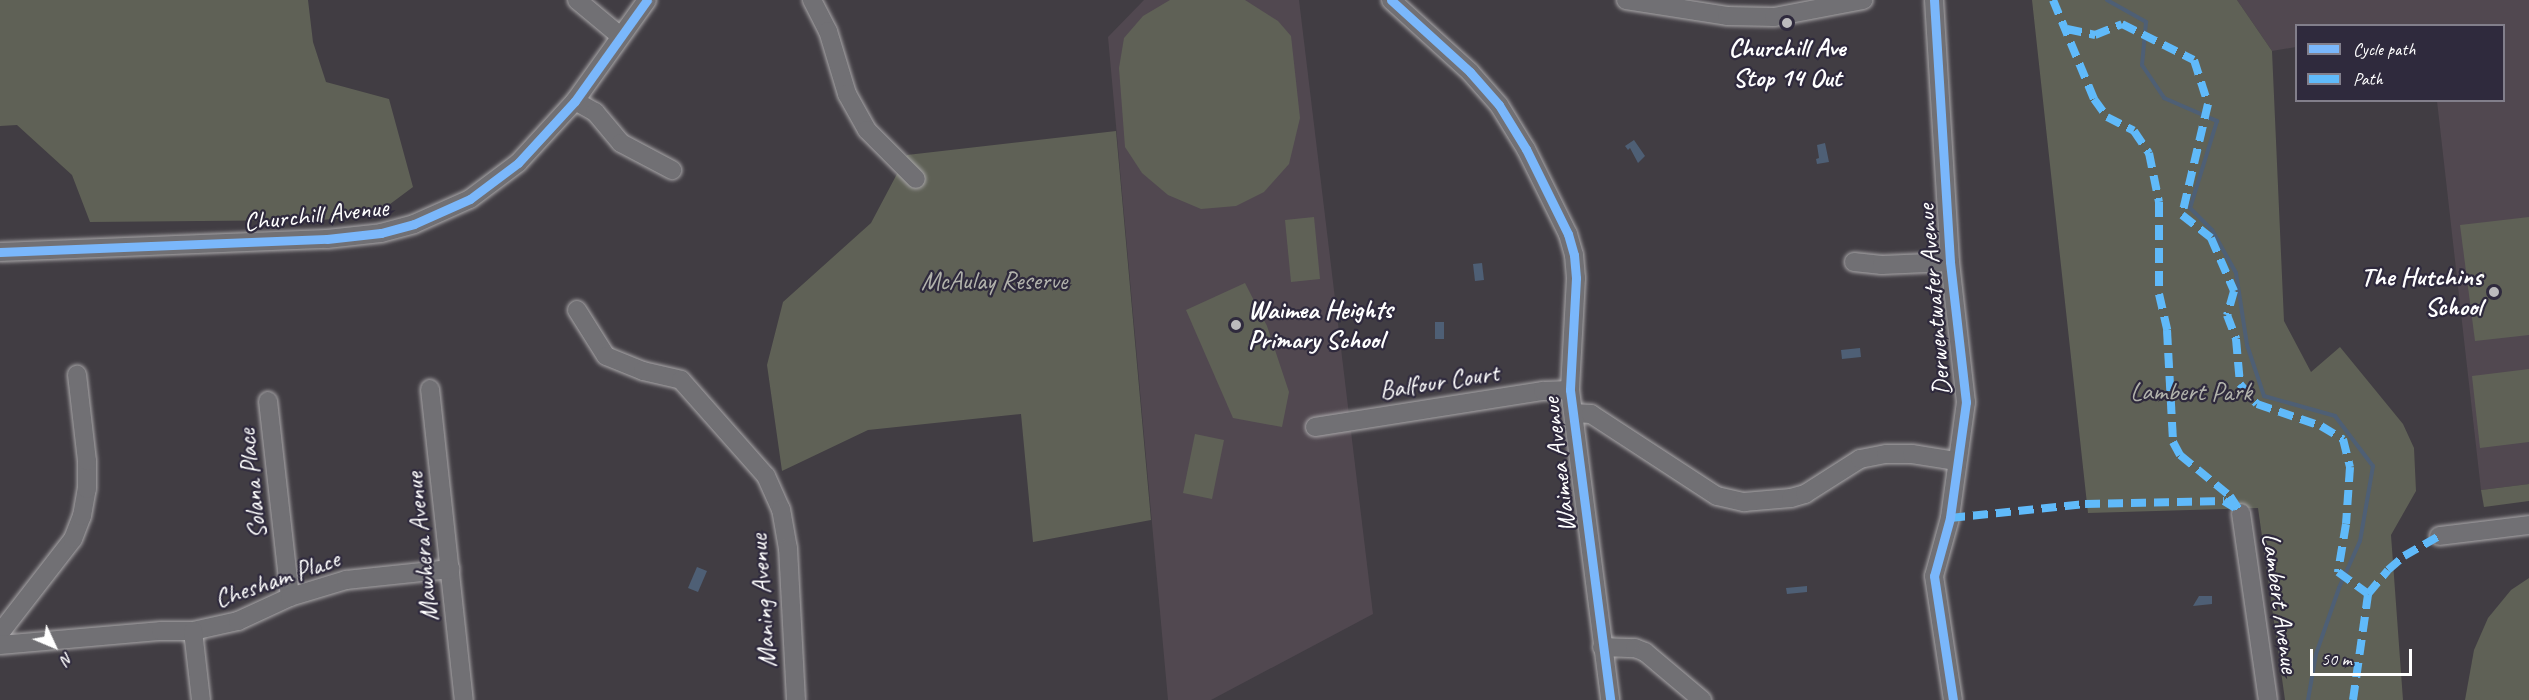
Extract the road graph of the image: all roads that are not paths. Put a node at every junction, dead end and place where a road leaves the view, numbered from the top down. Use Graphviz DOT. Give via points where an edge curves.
graph roads {
  1 [pos="577,0"];
  2 [pos="647,0"];
  3 [pos="812,0"];
  4 [pos="1391,0"];
  5 [pos="1626,0"];
  6 [pos="1863,0"];
  7 [pos="1934,0"];
  8 [pos="1407,6"];
  9 [pos="620,36"];
  10 [pos="575,101"];
  11 [pos="672,170"];
  12 [pos="916,179"];
  13 [pos="0,252"];
  14 [pos="1854,262"];
  15 [pos="1950,262"];
  16 [pos="577,310"];
  17 [pos="77,375"];
  18 [pos="430,389"];
  19 [pos="1570,390"];
  20 [pos="268,401"];
  21 [pos="1574,413"];
  22 [pos="1315,427"];
  23 [pos="1956,461"];
  24 [pos="2241,513"];
  25 [pos="2529,525"];
  26 [pos="2439,536"];
  27 [pos="450,569"];
  28 [pos="290,597"];
  29 [pos="193,631"];
  30 [pos="0,633"];
  31 [pos="0,645"];
  32 [pos="1602,647"];
  33 [pos="201,700"];
  34 [pos="464,700"];
  35 [pos="796,700"];
  36 [pos="1610,700"];
  37 [pos="1702,700"];
  38 [pos="1953,700"];
  39 [pos="2268,700"];
  1 -- 9 [label="street"];
  2 -- 9 [label="street, Churchill Avenue"];
  3 -- 12 [label="street" via="828,31 847,94 867,130"];
  4 -- 8 [label="street, Waimea Avenue"];
  5 -- 6 [label="street" via="1727,16 1774,17"];
  7 -- 15 [label="street, Derwentwater Avenue"];
  8 -- 19 [label="street, Waimea Avenue" via="1498,105 1526,149 1568,234 1576,278"];
  9 -- 10 [label="street, Churchill Avenue"];
  10 -- 11 [label="street" via="595,112 621,143"];
  10 -- 13 [label="street, Churchill Avenue" via="519,163 470,199 392,230 327,239"];
  14 -- 15 [label="street"];
  15 -- 23 [label="street, Derwentwater Avenue" via="1966,402"];
  16 -- 35 [label="street, Maning Avenue" via="606,356 643,372 681,380 766,476 781,509 788,548"];
  17 -- 30 [label="street" via="87,461 82,516 73,539"];
  18 -- 27 [label="street, Mawhera Avenue"];
  19 -- 21 [label="street, Waimea Avenue"];
  19 -- 22 [label="street, Balfour Court"];
  20 -- 28 [label="street, Solana Place"];
  21 -- 23 [label="street" via="1591,414 1717,496 1744,502 1805,494 1860,459 1912,454"];
  21 -- 32 [label="street, Waimea Avenue"];
  23 -- 38 [label="street, Derwentwater Avenue" via="1950,518 1934,576"];
  24 -- 39 [label="street, Lambert Avenue"];
  25 -- 26 [label="street"];
  27 -- 28 [label="street, Chesham Place" via="346,580"];
  27 -- 34 [label="street, Mawhera Avenue"];
  28 -- 29 [label="street, Chesham Place" via="238,621"];
  29 -- 31 [label="street, Chesham Place"];
  29 -- 33 [label="street"];
  32 -- 36 [label="street, Waimea Avenue"];
  32 -- 37 [label="street" via="1645,652"];
}
